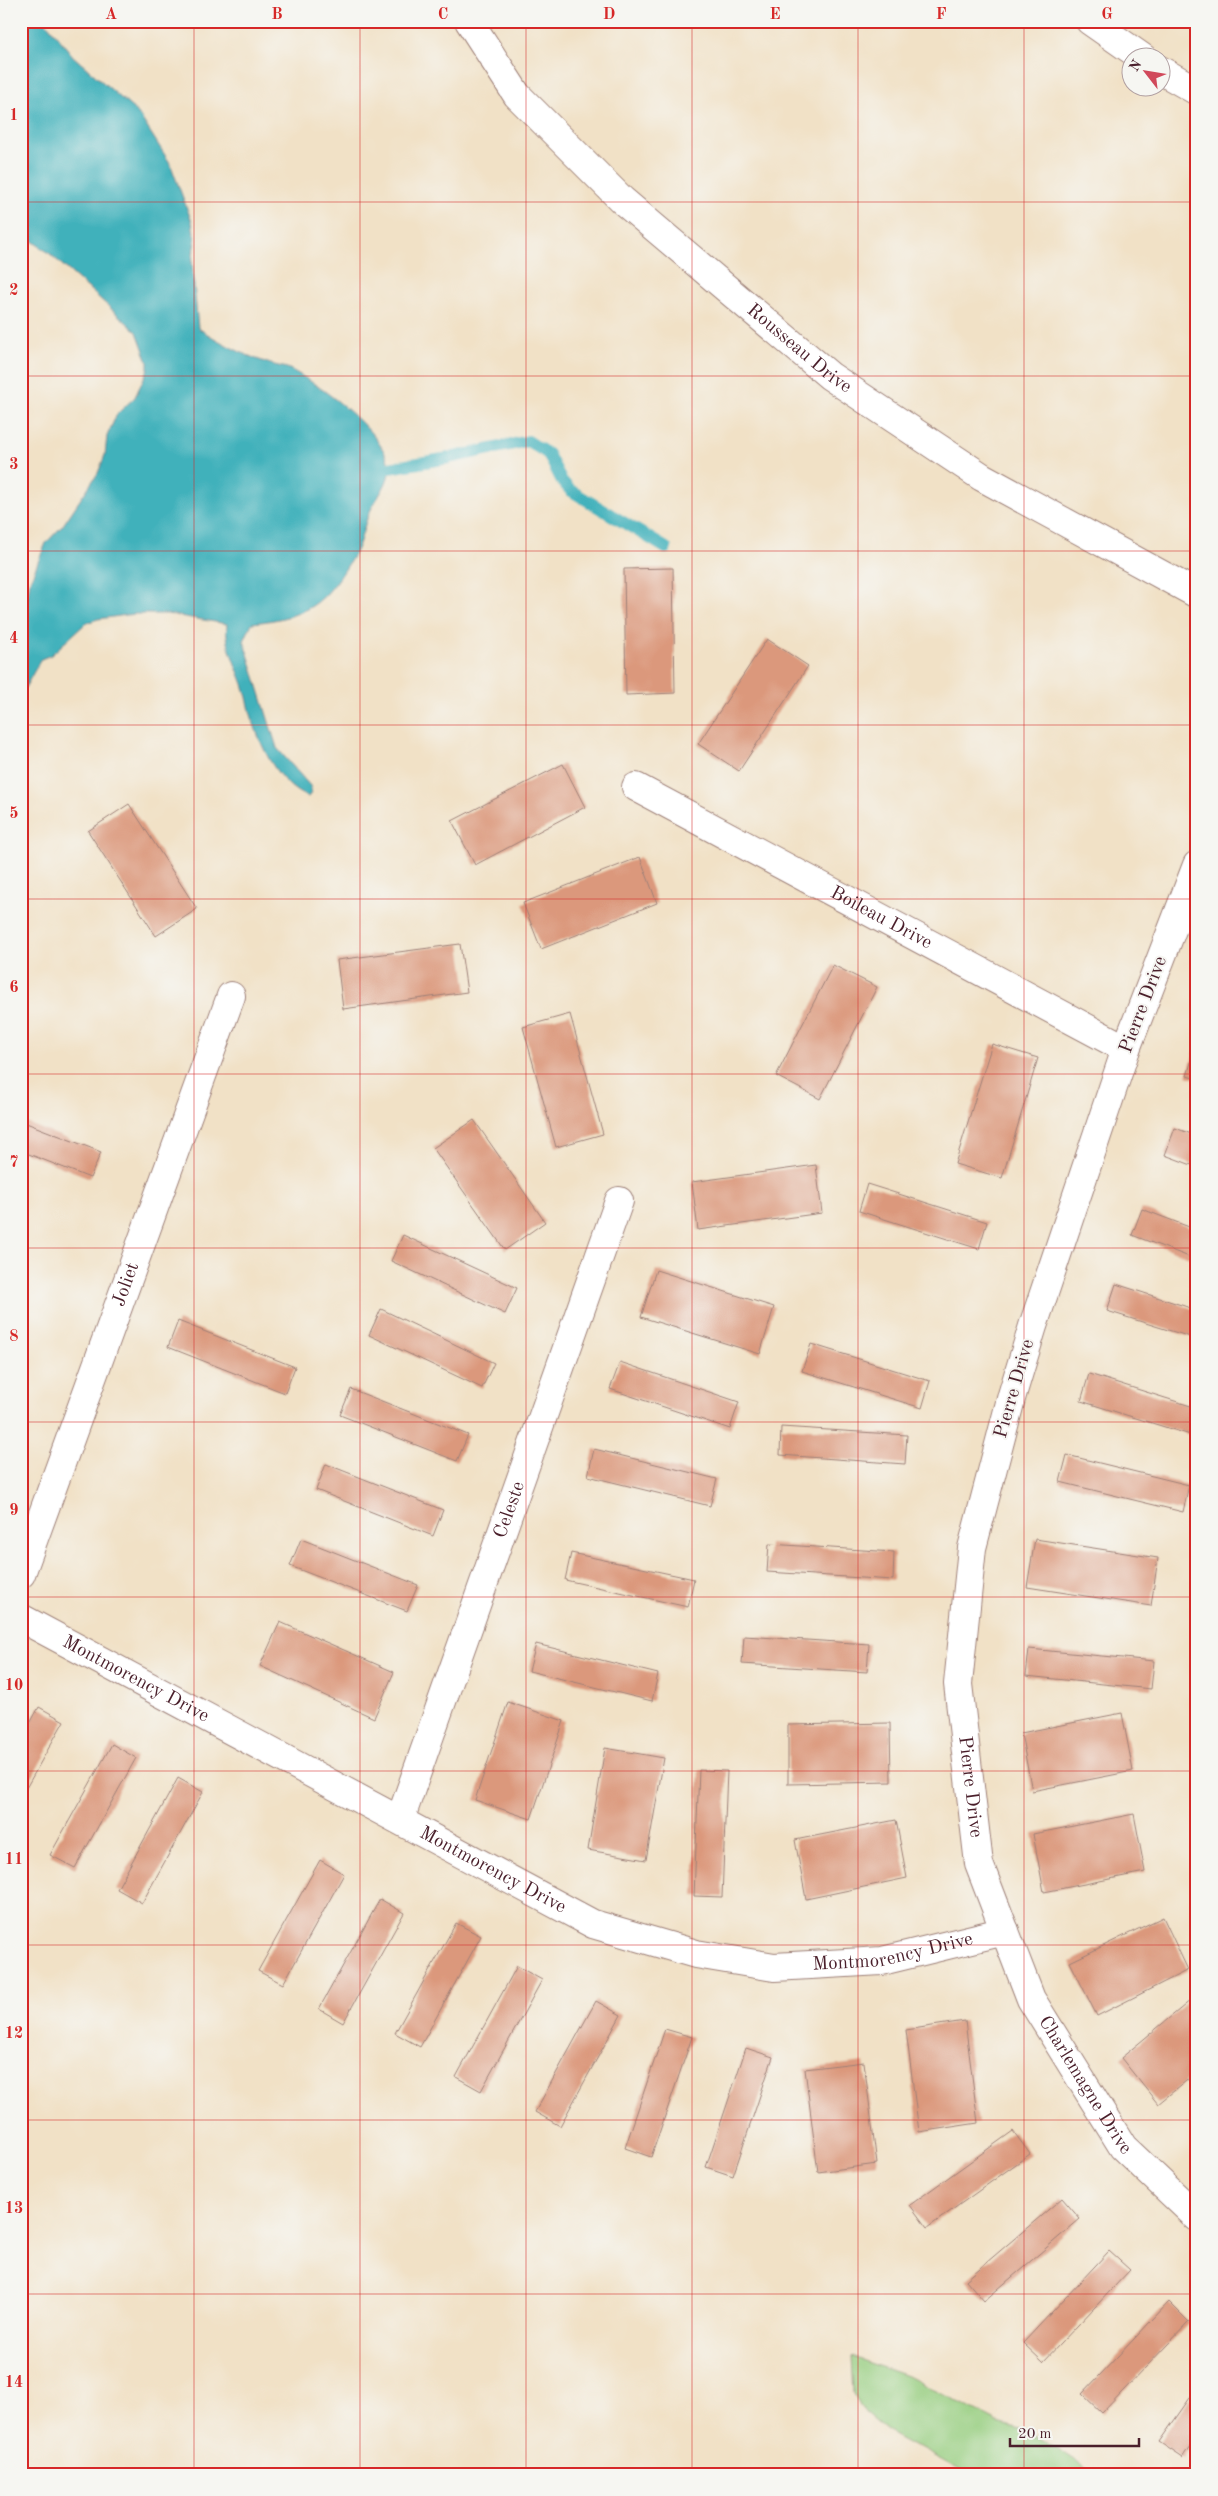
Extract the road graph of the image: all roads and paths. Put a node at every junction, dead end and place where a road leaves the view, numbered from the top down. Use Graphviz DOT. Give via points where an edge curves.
graph roads {
  1 [pos="469,21"];
  2 [pos="1090,21"];
  3 [pos="1129,48"];
  4 [pos="1170,76"];
  5 [pos="1197,91"];
  6 [pos="1197,594"];
  7 [pos="636,787"];
  8 [pos="1197,865"];
  9 [pos="231,996"];
  10 [pos="1126,1050"];
  11 [pos="619,1201"];
  12 [pos="21,1574"];
  13 [pos="21,1618"];
  14 [pos="400,1820"];
  15 [pos="1005,1931"];
  16 [pos="1197,2217"];
  1 -- 6 [label="street, Rousseau Drive" via="517,96 622,200 830,376 982,477"];
  2 -- 3 [label="street"];
  4 -- 5 [label="street"];
  7 -- 10 [label="street, Boileau Drive"];
  8 -- 10 [label="street, Pierre Drive"];
  9 -- 12 [label="street, Joliet"];
  10 -- 15 [label="street, Pierre Drive" via="1033,1326 972,1548 958,1684 979,1864"];
  11 -- 14 [label="street, Celeste"];
  13 -- 14 [label="street, Montmorency Drive"];
  14 -- 15 [label="street, Montmorency Drive" via="593,1924 696,1954 774,1967 882,1961"];
  15 -- 16 [label="street, Charlemagne Drive" via="1032,1999 1123,2147"];
}
